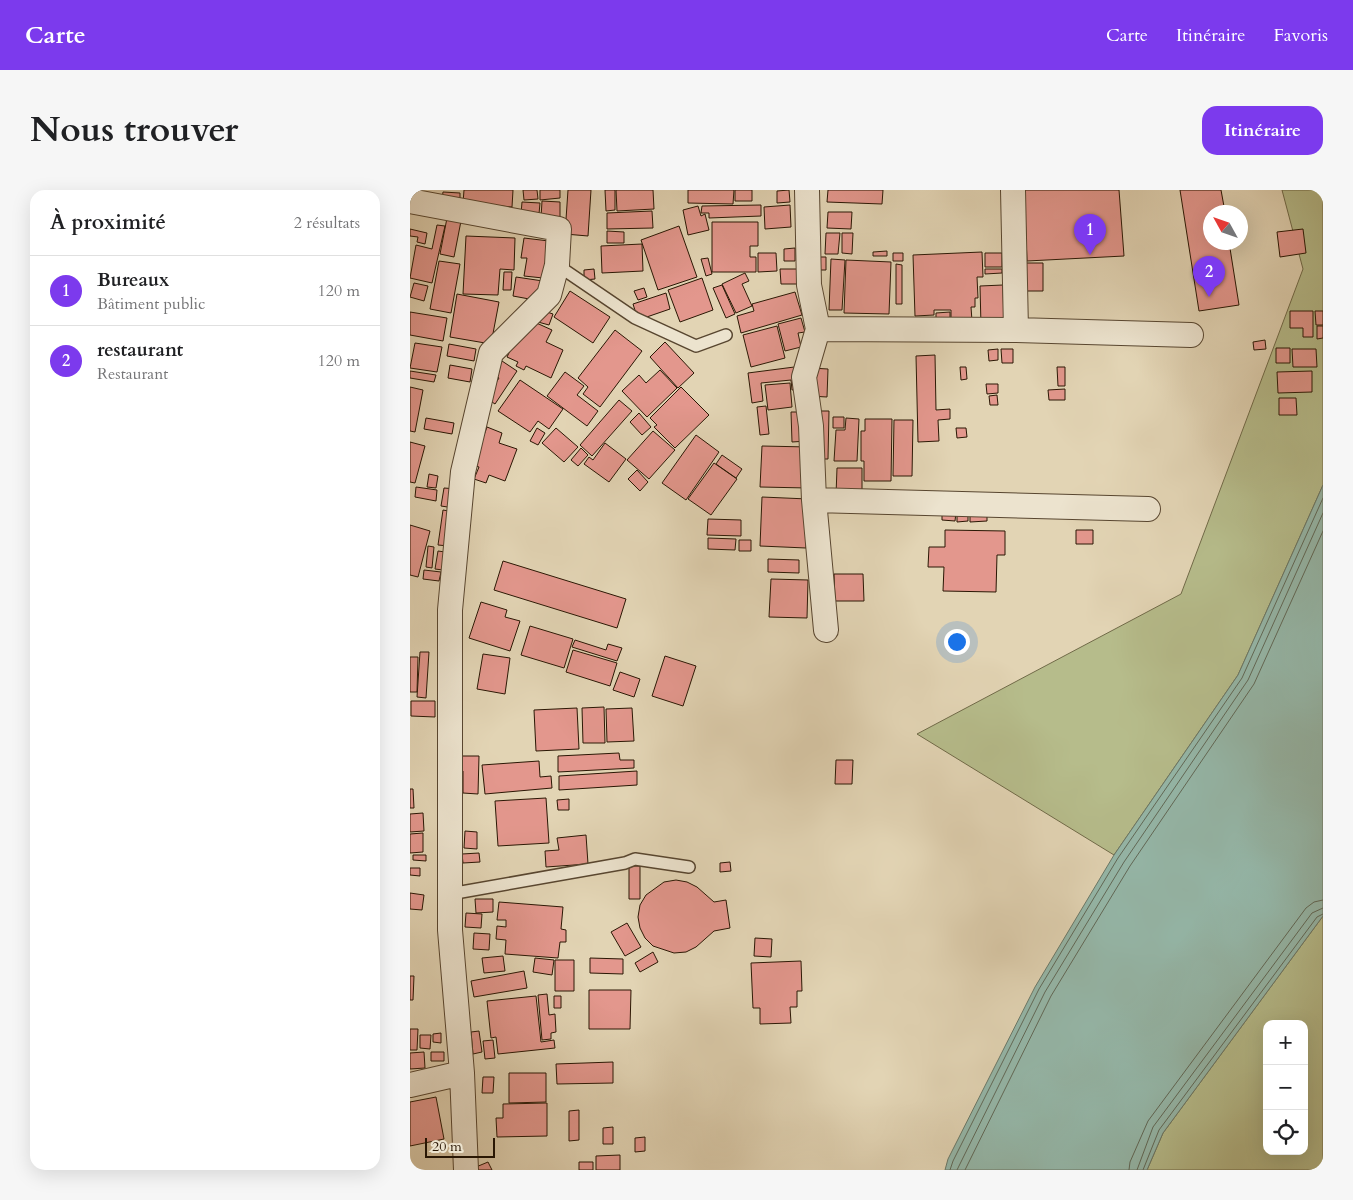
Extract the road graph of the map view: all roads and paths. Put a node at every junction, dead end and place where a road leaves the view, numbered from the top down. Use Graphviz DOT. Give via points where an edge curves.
graph roads {
  1 [pos="807,190"];
  2 [pos="1013,190"];
  3 [pos="414,198"];
  4 [pos="557,265"];
  5 [pos="818,328"];
  6 [pos="1016,330"];
  7 [pos="726,335"];
  8 [pos="1191,336"];
  9 [pos="814,500"];
  10 [pos="1148,509"];
  11 [pos="826,630"];
  12 [pos="689,867"];
  13 [pos="450,894"];
  14 [pos="462,1073"];
  15 [pos="410,1085"];
  16 [pos="466,1170"];
  1 -- 5 [label="street" via="808,285"];
  2 -- 6 [label="street"];
  3 -- 4 [label="street" via="559,229"];
  4 -- 7 [label="lane" via="634,318 696,346"];
  4 -- 13 [label="street" via="549,295 491,353 463,472 450,610"];
  5 -- 6 [label="street"];
  5 -- 9 [label="street" via="804,377 811,426"];
  6 -- 8 [label="street"];
  9 -- 10 [label="street"];
  9 -- 11 [label="street"];
  12 -- 13 [label="lane" via="635,859"];
  13 -- 14 [label="street"];
  14 -- 15 [label="street"];
  14 -- 16 [label="street"];
}
